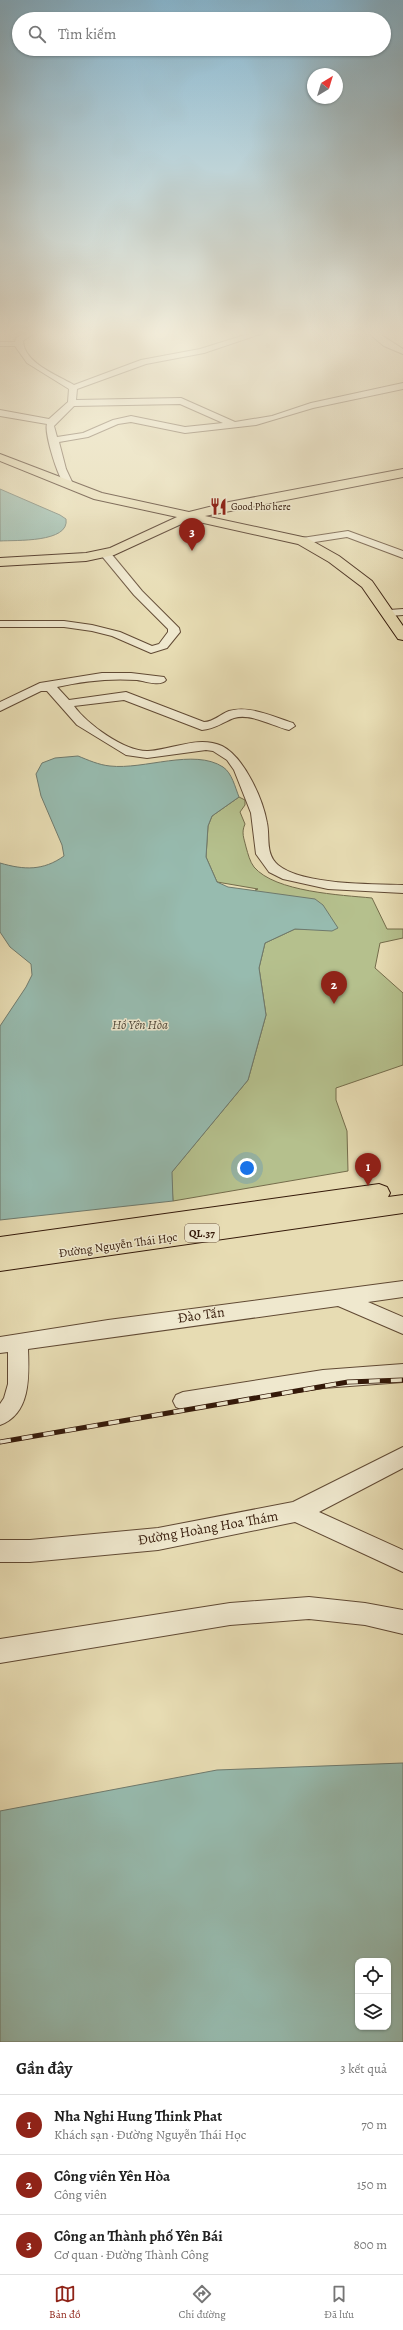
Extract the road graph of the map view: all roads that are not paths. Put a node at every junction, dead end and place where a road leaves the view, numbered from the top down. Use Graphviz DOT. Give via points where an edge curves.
graph roads {
  1 [pos="50,426"];
  2 [pos="109,426"];
  3 [pos="170,426"];
  4 [pos="215,426"];
  5 [pos="53,440"];
  6 [pos="0,457"];
  7 [pos="403,473"];
  8 [pos="68,484"];
  9 [pos="189,516"];
  10 [pos="302,541"];
  11 [pos="105,553"];
  12 [pos="403,555"];
  13 [pos="0,562"];
  14 [pos="403,612"];
  15 [pos="389,613"];
  16 [pos="0,624"];
  17 [pos="403,636"];
  18 [pos="160,680"];
  19 [pos="44,686"];
  20 [pos="66,704"];
  21 [pos="0,707"];
  22 [pos="289,726"];
  23 [pos="403,889"];
  24 [pos="403,1190"];
  25 [pos="403,1204"];
  26 [pos="0,1246"];
  27 [pos="0,1261"];
  28 [pos="403,1289"];
  29 [pos="340,1298"];
  30 [pos="403,1326"];
  31 [pos="9,1344"];
  32 [pos="403,1373"];
  33 [pos="183,1400"];
  34 [pos="0,1416"];
  35 [pos="403,1457"];
  36 [pos="296,1512"];
  37 [pos="0,1551"];
  38 [pos="403,1561"];
  39 [pos="403,1622"];
  40 [pos="0,1651"];
  1 -- 5 [label="street"];
  2 -- 5 [label="street" via="85,435"];
  3 -- 4 [label="street" via="185,430"];
  5 -- 8 [label="street"];
  6 -- 8 [label="main road"];
  7 -- 9 [label="main road" via="256,499"];
  8 -- 9 [label="main road" via="98,496"];
  9 -- 10 [label="main road"];
  9 -- 11 [label="main road" via="153,535"];
  10 -- 12 [label="street" via="348,534"];
  10 -- 15 [label="main road" via="334,559 366,584"];
  11 -- 13 [label="main road" via="86,557"];
  11 -- 16 [label="street" via="141,596 171,624 174,632 163,646 151,650 116,634 64,624"];
  14 -- 15 [label="street"];
  15 -- 17 [label="main road"];
  18 -- 19 [label="street" via="132,675 108,676"];
  19 -- 20 [label="street" via="52,688"];
  19 -- 21 [label="street"];
  20 -- 22 [label="street" via="123,696 202,726 212,725 237,714"];
  20 -- 23 [label="street" via="86,726 136,754 206,745 227,753 238,766 256,806 260,820 262,851 269,866 310,882 355,888"];
  24 -- 26 [label="main road, Đường Nguyễn Thái Học / QL.37"];
  25 -- 27 [label="main road, Đường Nguyễn Thái Học / QL.37"];
  28 -- 29 [label="street, Đào Tấn"];
  29 -- 30 [label="street"];
  29 -- 31 [label="street, Đào Tấn" via="108,1328"];
  31 -- 34 [label="street" via="17,1394 10,1409"];
  32 -- 33 [label="street" via="323,1379"];
  35 -- 36 [label="street, Đường Hoàng Hoa Thám"];
  36 -- 37 [label="street, Đường Hoàng Hoa Thám" via="158,1539 30,1551"];
  36 -- 38 [label="street"];
  39 -- 40 [label="street" via="365,1614 309,1608 230,1614"];
}
